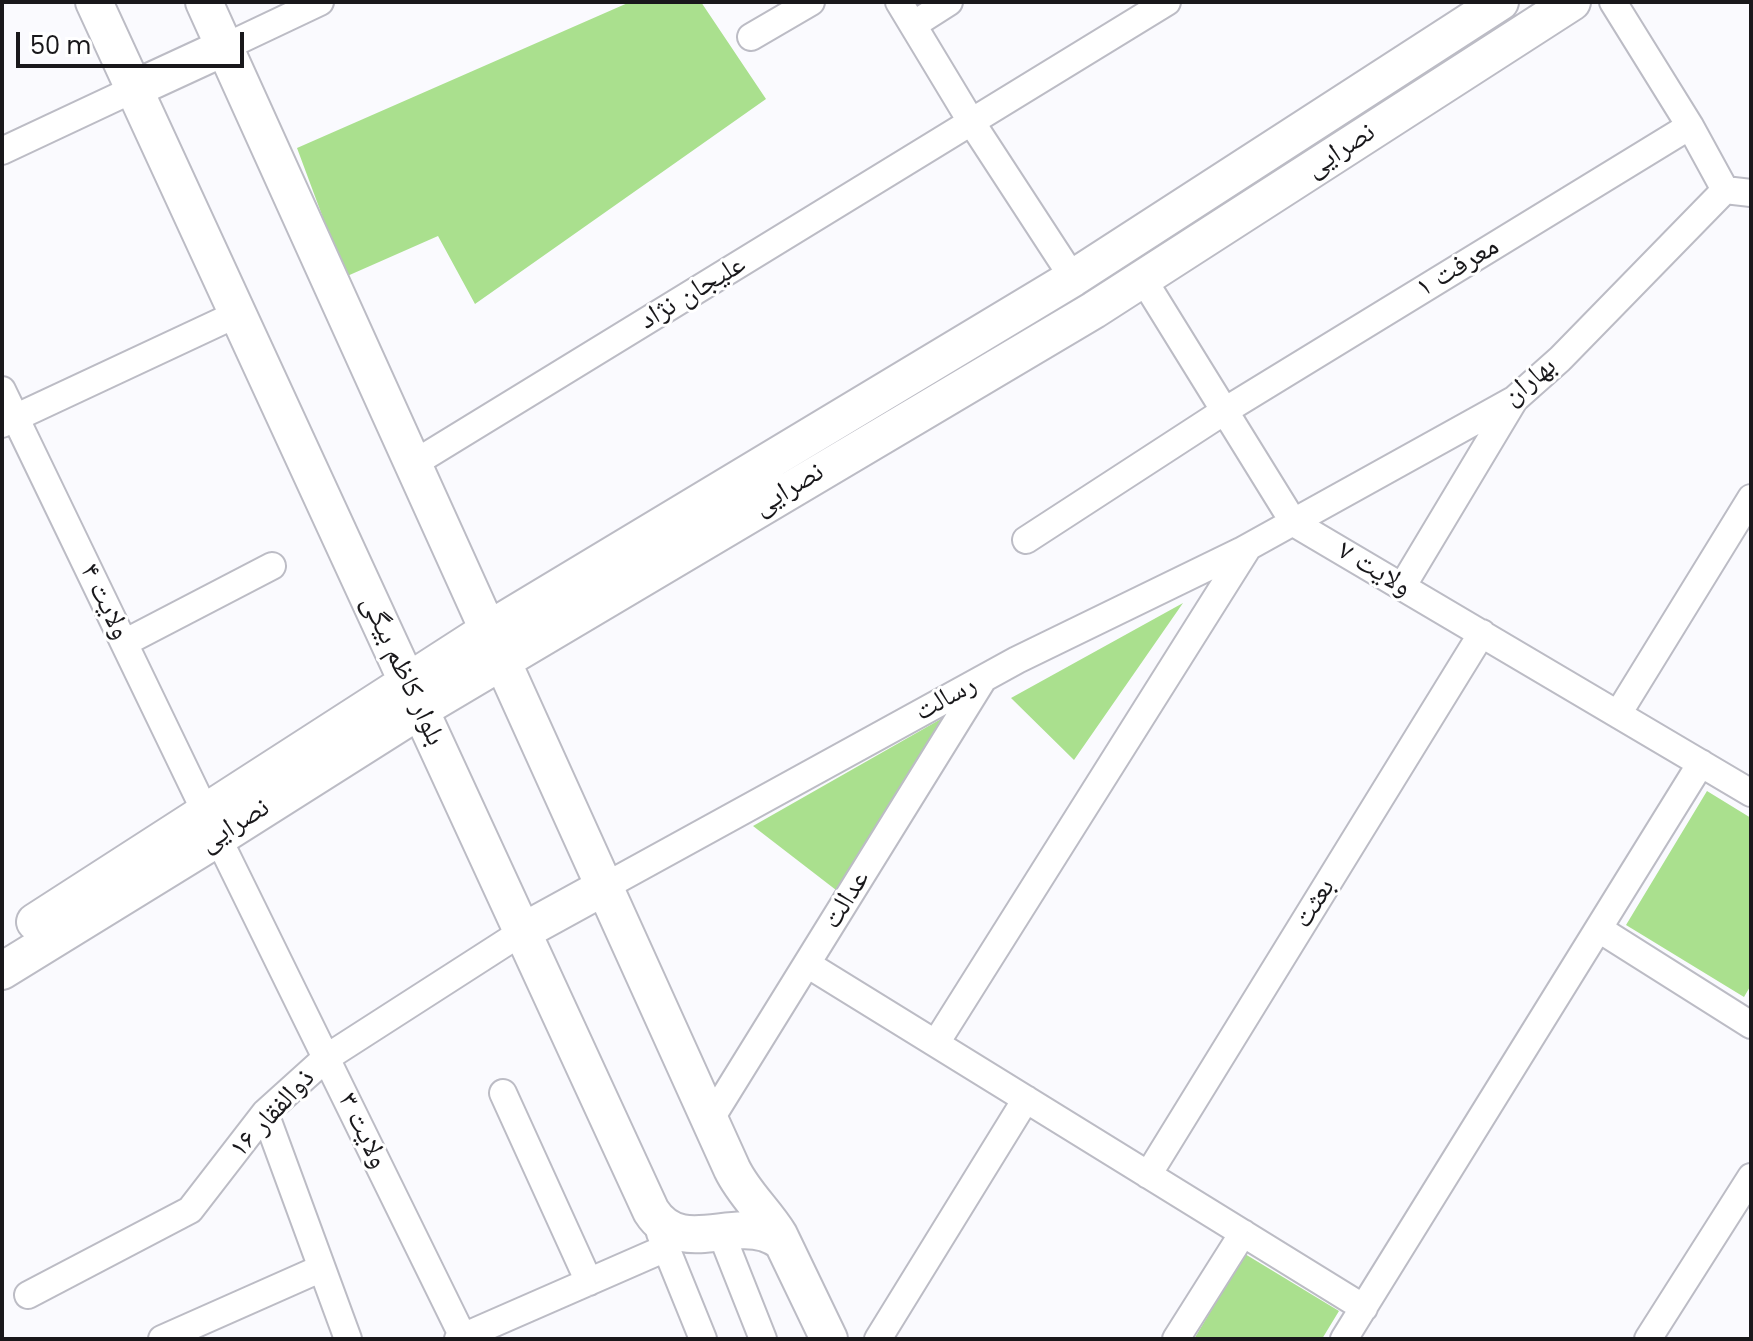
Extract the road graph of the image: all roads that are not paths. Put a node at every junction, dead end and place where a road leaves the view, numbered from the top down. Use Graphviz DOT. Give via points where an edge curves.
graph roads {
  1 [pos="94,2"];
  2 [pos="204,2"];
  3 [pos="320,2"];
  4 [pos="811,2"];
  5 [pos="899,2"];
  6 [pos="949,2"];
  7 [pos="1167,2"];
  8 [pos="1500,2"];
  9 [pos="1572,2"];
  10 [pos="1613,2"];
  11 [pos="913,25"];
  12 [pos="751,37"];
  13 [pos="225,47"];
  14 [pos="134,89"];
  15 [pos="972,123"];
  16 [pos="1690,126"];
  17 [pos="2,151"];
  18 [pos="1738,192"];
  19 [pos="1073,278"];
  20 [pos="1143,279"];
  21 [pos="237,314"];
  22 [pos="2,390"];
  23 [pos="1515,399"];
  24 [pos="1226,410"];
  25 [pos="9,421"];
  26 [pos="413,464"];
  27 [pos="1751,498"];
  28 [pos="1294,523"];
  29 [pos="1026,540"];
  30 [pos="1247,548"];
  31 [pos="272,566"];
  32 [pos="1402,587"];
  33 [pos="1482,633"];
  34 [pos="124,643"];
  35 [pos="495,645"];
  36 [pos="983,679"];
  37 [pos="413,696"];
  38 [pos="1618,714"];
  39 [pos="1701,763"];
  40 [pos="1751,793"];
  41 [pos="212,826"];
  42 [pos="604,887"];
  43 [pos="1599,929"];
  44 [pos="522,932"];
  45 [pos="2,942"];
  46 [pos="807,964"];
  47 [pos="2,971"];
  48 [pos="1749,1020"];
  49 [pos="936,1043"];
  50 [pos="326,1058"];
  51 [pos="503,1093"];
  52 [pos="1026,1099"];
  53 [pos="265,1113"];
  54 [pos="710,1120"];
  55 [pos="732,1169"];
  56 [pos="1148,1175"];
  57 [pos="1751,1177"];
  58 [pos="651,1211"];
  59 [pos="721,1233"];
  60 [pos="1243,1233"];
  61 [pos="781,1238"];
  62 [pos="666,1248"];
  63 [pos="322,1268"];
  64 [pos="589,1282"];
  65 [pos="28,1295"];
  66 [pos="1364,1308"];
  67 [pos="462,1338"];
  68 [pos="162,1339"];
  69 [pos="348,1339"];
  70 [pos="703,1339"];
  71 [pos="763,1339"];
  72 [pos="829,1339"];
  73 [pos="878,1339"];
  74 [pos="1176,1339"];
  75 [pos="1344,1339"];
  76 [pos="1648,1339"];
  1 -- 14 [label="main road, بلوار کاظم بیگی"];
  2 -- 13 [label="main road"];
  3 -- 13 [label="street"];
  4 -- 12 [label="street"];
  5 -- 11 [label="street"];
  6 -- 11 [label="street"];
  7 -- 15 [label="street, علیجان نژاد"];
  8 -- 19 [label="main road"];
  9 -- 20 [label="main road, نصرایی"];
  10 -- 16 [label="street"];
  11 -- 15 [label="street"];
  13 -- 14 [label="main road"];
  13 -- 26 [label="main road"];
  14 -- 17 [label="street"];
  14 -- 21 [label="main road, بلوار کاظم بیگی"];
  15 -- 19 [label="street"];
  15 -- 26 [label="street, علیجان نژاد"];
  16 -- 18 [label="street"];
  16 -- 24 [label="street, معرفت ۱"];
  18 -- 23 [label="street, بهاران"];
  19 -- 35 [label="main road"];
  20 -- 24 [label="street, ولایت ۷"];
  20 -- 35 [label="main road, نصرایی"];
  21 -- 25 [label="street"];
  21 -- 37 [label="main road, بلوار کاظم بیگی"];
  22 -- 25 [label="street, ولایت ۴"];
  23 -- 28 [label="street, بهاران"];
  23 -- 32 [label="street"];
  24 -- 28 [label="street, ولایت ۷"];
  24 -- 29 [label="street, معرفت ۱"];
  25 -- 34 [label="street, ولایت ۴"];
  26 -- 35 [label="main road"];
  27 -- 38 [label="street"];
  28 -- 30 [label="street, رسالت"];
  28 -- 32 [label="street, ولایت ۷"];
  30 -- 36 [label="street, رسالت"];
  30 -- 49 [label="street"];
  31 -- 34 [label="street"];
  32 -- 33 [label="street, ولایت ۷"];
  33 -- 38 [label="street, ولایت ۷"];
  33 -- 56 [label="street, بعثت"];
  34 -- 41 [label="street, ولایت ۴"];
  35 -- 37 [label="main road, نصرایی"];
  35 -- 42 [label="main road"];
  36 -- 42 [label="street, رسالت"];
  36 -- 46 [label="street, عدالت"];
  37 -- 41 [label="main road, نصرایی"];
  37 -- 44 [label="main road, بلوار کاظم بیگی"];
  38 -- 39 [label="street, ولایت ۷"];
  39 -- 40 [label="street, ولایت ۷"];
  39 -- 43 [label="street"];
  41 -- 45 [label="main road"];
  41 -- 47 [label="main road, نصرایی"];
  41 -- 50 [label="street, ولایت ۳"];
  42 -- 44 [label="main road"];
  42 -- 54 [label="main road"];
  43 -- 48 [label="street"];
  43 -- 66 [label="street"];
  44 -- 50 [label="street, ذوالفقار ۱۶"];
  44 -- 58 [label="main road, بلوار کاظم بیگی"];
  46 -- 49 [label="street"];
  46 -- 54 [label="street, عدالت"];
  49 -- 52 [label="street"];
  50 -- 53 [label="street, ذوالفقار ۱۶"];
  50 -- 67 [label="street, ولایت ۳"];
  51 -- 64 [label="street"];
  52 -- 56 [label="street"];
  52 -- 73 [label="street"];
  53 -- 63 [label="street"];
  53 -- 65 [label="street, ذوالفقار ۱۶" via="190,1210"];
  54 -- 55 [label="main road"];
  55 -- 59 [label="main road"];
  55 -- 61 [label="main road"];
  56 -- 60 [label="street"];
  57 -- 76 [label="street"];
  58 -- 59 [label="main road" via="678,1233"];
  58 -- 62 [label="street"];
  59 -- 61 [label="main road" via="757,1231"];
  59 -- 71 [label="street"];
  60 -- 66 [label="street"];
  60 -- 74 [label="street"];
  61 -- 72 [label="main road"];
  62 -- 64 [label="street"];
  62 -- 70 [label="street"];
  63 -- 68 [label="street"];
  63 -- 69 [label="street"];
  64 -- 67 [label="street"];
  66 -- 75 [label="street"];
}
